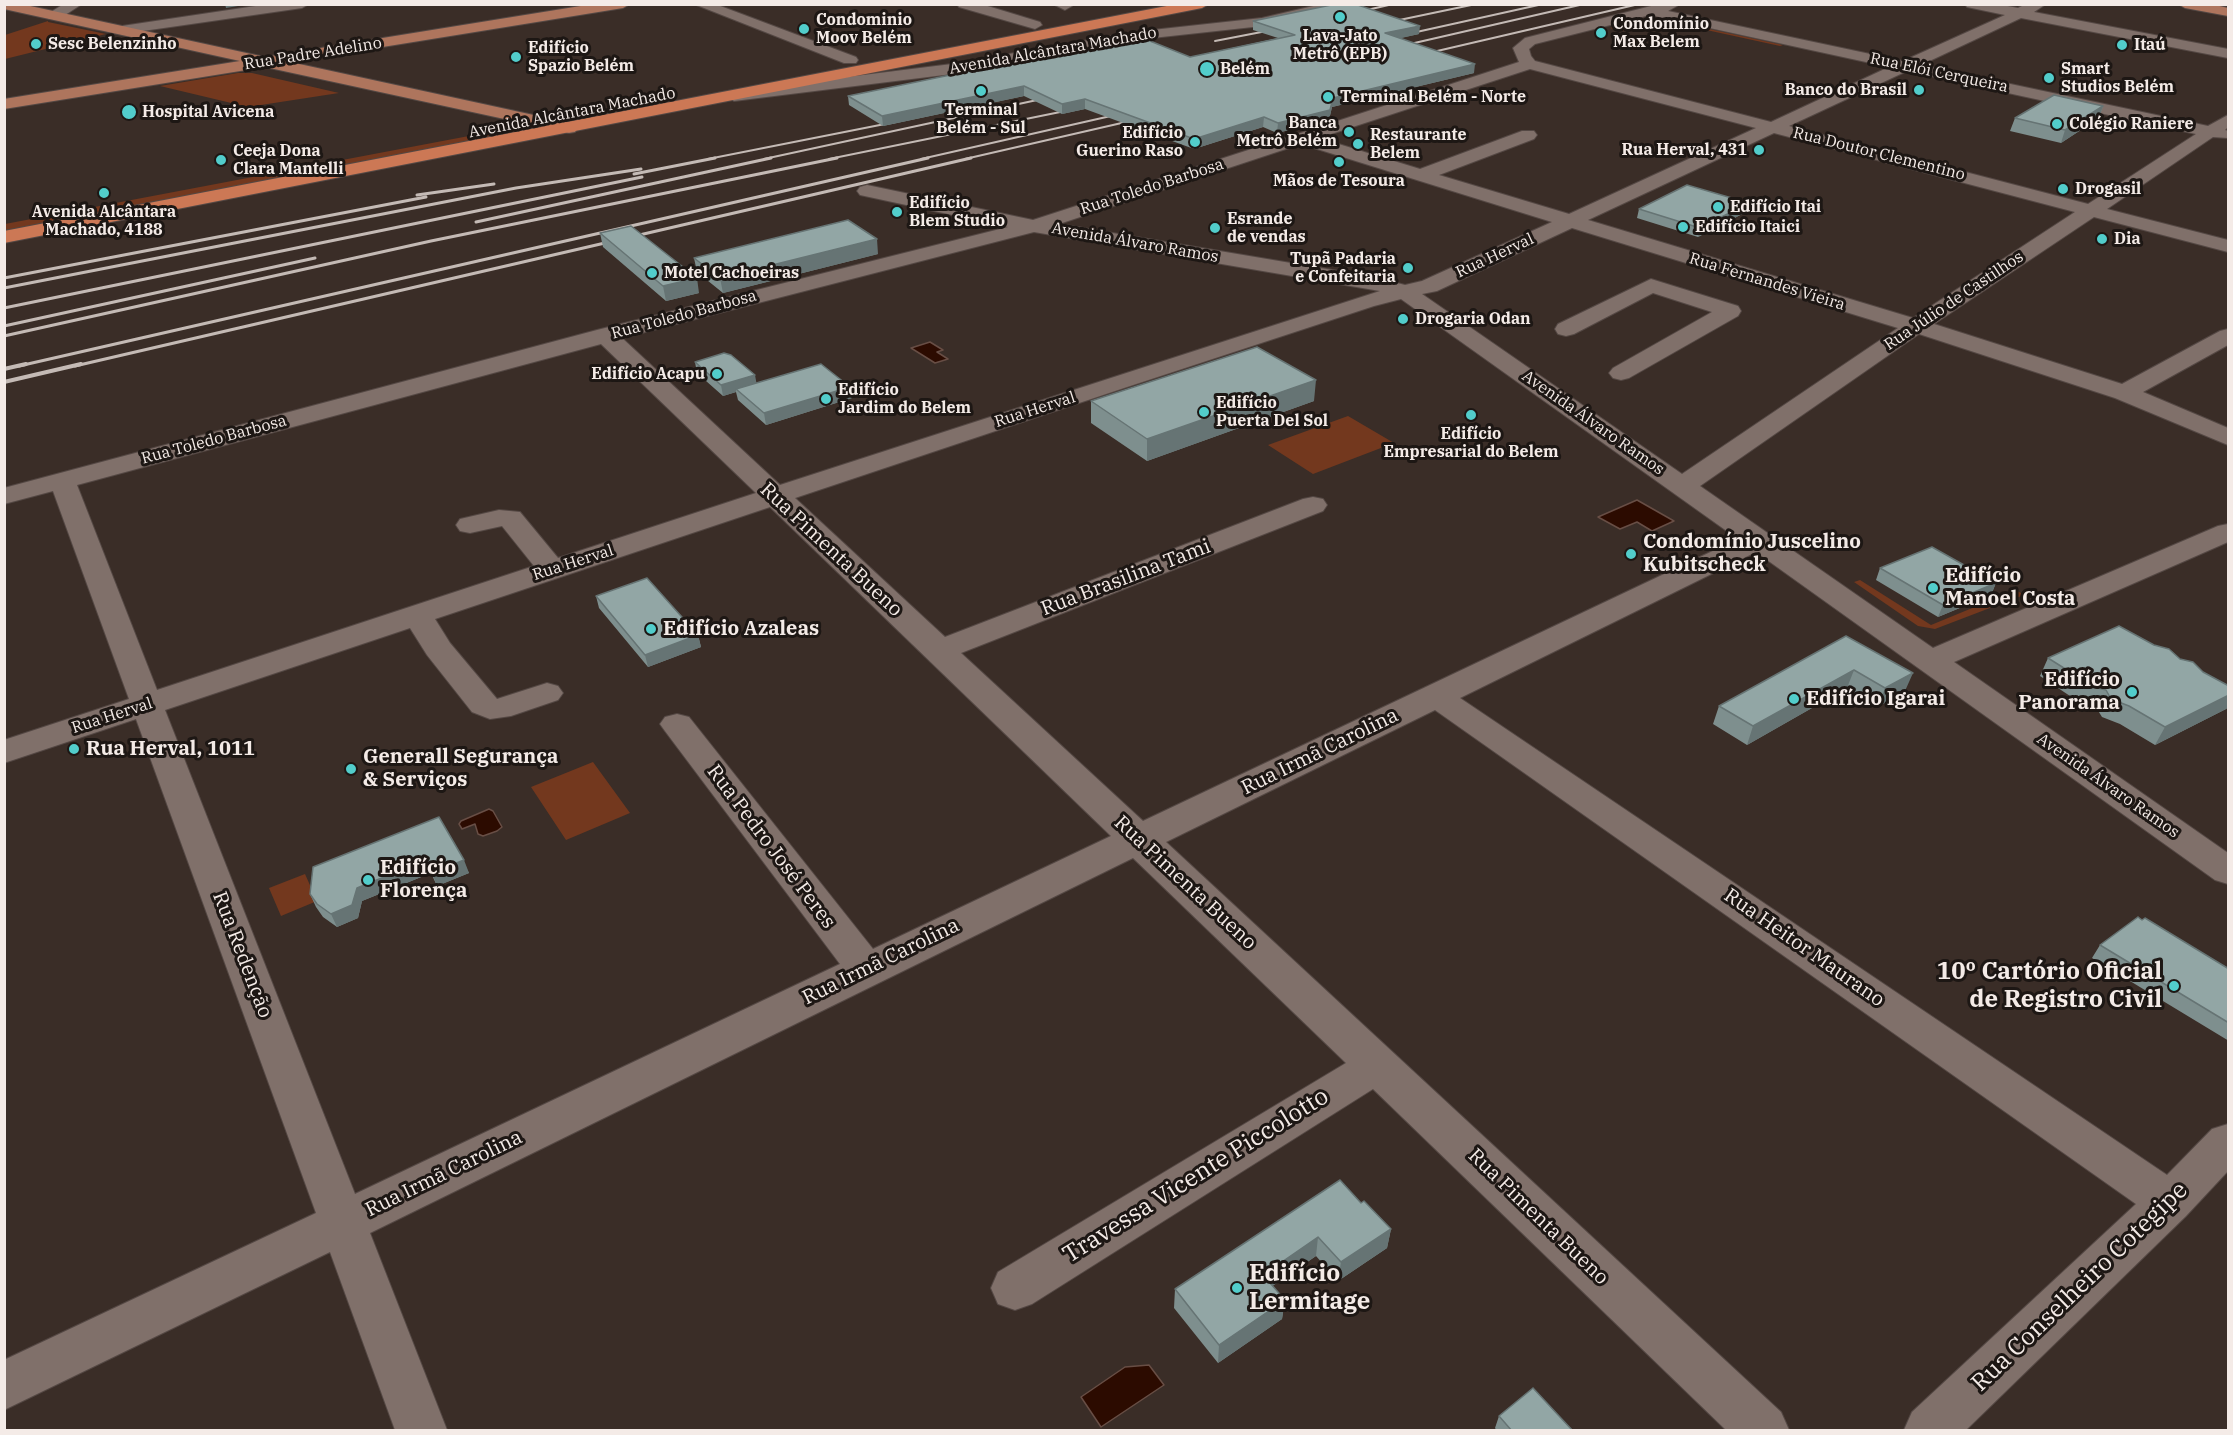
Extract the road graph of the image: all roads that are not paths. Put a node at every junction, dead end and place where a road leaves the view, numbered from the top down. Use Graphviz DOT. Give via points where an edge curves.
graph roads {
  1 [pos="75,4"];
  2 [pos="302,4"];
  3 [pos="622,4"];
  4 [pos="701,4"];
  5 [pos="964,4"];
  6 [pos="1140,4"];
  7 [pos="1202,4"];
  8 [pos="1343,4"];
  9 [pos="1676,4"];
  10 [pos="1972,4"];
  11 [pos="2039,4"];
  12 [pos="2185,4"];
  13 [pos="2208,4"];
  14 [pos="4,5"];
  15 [pos="24,7"];
  16 [pos="2229,10"];
  17 [pos="1650,11"];
  18 [pos="2021,14"];
  19 [pos="54,16"];
  20 [pos="1035,25"];
  21 [pos="122,30"];
  22 [pos="2229,53"];
  23 [pos="850,60"];
  24 [pos="267,62"];
  25 [pos="1529,64"];
  26 [pos="1907,66"];
  27 [pos="726,96"];
  28 [pos="4,104"];
  29 [pos="531,120"];
  30 [pos="2229,120"];
  31 [pos="569,128"];
  32 [pos="1775,128"];
  33 [pos="2220,134"];
  34 [pos="1528,135"];
  35 [pos="1302,139"];
  36 [pos="1421,175"];
  37 [pos="867,191"];
  38 [pos="2092,210"];
  39 [pos="4,220"];
  40 [pos="1570,221"];
  41 [pos="1034,226"];
  42 [pos="4,237"];
  43 [pos="2229,246"];
  44 [pos="1732,271"];
  45 [pos="1402,291"];
  46 [pos="1690,297"];
  47 [pos="1916,326"];
  48 [pos="1566,329"];
  49 [pos="606,335"];
  50 [pos="2229,336"];
  51 [pos="1622,373"];
  52 [pos="2124,393"];
  53 [pos="2229,437"];
  54 [pos="62,480"];
  55 [pos="1682,486"];
  56 [pos="4,496"];
  57 [pos="774,496"];
  58 [pos="1313,505"];
  59 [pos="470,525"];
  60 [pos="2229,532"];
  61 [pos="1759,540"];
  62 [pos="553,570"];
  63 [pos="417,615"];
  64 [pos="938,651"];
  65 [pos="1930,661"];
  66 [pos="547,693"];
  67 [pos="1436,696"];
  68 [pos="147,705"];
  69 [pos="677,724"];
  70 [pos="4,752"];
  71 [pos="1138,840"];
  72 [pos="2229,871"];
  73 [pos="866,969"];
  74 [pos="1378,1065"];
  75 [pos="2229,1142"];
  76 [pos="2170,1202"];
  77 [pos="343,1223"];
  78 [pos="1015,1288"];
  79 [pos="4,1386"];
  80 [pos="421,1431"];
  81 [pos="1763,1431"];
  82 [pos="1930,1431"];
  1 -- 19 [label="street"];
  2 -- 21 [label="street"];
  3 -- 24 [label="main road, Rua Padre Adelino"];
  4 -- 23 [label="street"];
  5 -- 20 [label="street"];
  6 -- 20 [label="highway, Avenida Alcântara Machado"];
  7 -- 27 [label="highway, Avenida Alcântara Machado"];
  8 -- 27 [label="street, Avenida Alcântara Machado" via="1262,22 1134,36 941,71"];
  9 -- 17 [label="street"];
  10 -- 18 [label="street"];
  11 -- 18 [label="street, Rua Herval"];
  12 -- 16 [label="main road"];
  13 -- 16 [label="main road"];
  14 -- 15 [label="main road"];
  15 -- 19 [label="main road"];
  17 -- 25 [label="street" via="1530,41 1521,48"];
  17 -- 26 [label="street, Rua Elói Cerqueira"];
  18 -- 22 [label="street"];
  18 -- 26 [label="street, Rua Herval"];
  19 -- 21 [label="main road"];
  20 -- 23 [label="highway, Avenida Alcântara Machado"];
  21 -- 24 [label="main road"];
  23 -- 29 [label="highway, Avenida Alcântara Machado"];
  24 -- 28 [label="main road, Rua Padre Adelino"];
  24 -- 29 [label="main road"];
  25 -- 32 [label="street, Rua Doutor Clementino"];
  25 -- 35 [label="street, Rua Toledo Barbosa"];
  26 -- 32 [label="street, Rua Herval"];
  26 -- 33 [label="street, Rua Elói Cerqueira"];
  27 -- 31 [label="highway, Avenida Alcântara Machado"];
  29 -- 31 [label="main road"];
  29 -- 39 [label="highway, Avenida Alcântara Machado"];
  30 -- 33 [label="street, Rua Júlio de Castilhos"];
  31 -- 42 [label="highway, Avenida Alcântara Machado"];
  32 -- 38 [label="street, Rua Doutor Clementino"];
  32 -- 40 [label="street, Rua Herval"];
  33 -- 38 [label="street, Rua Júlio de Castilhos"];
  34 -- 36 [label="street"];
  35 -- 36 [label="street, Rua Fernandes Vieira"];
  35 -- 41 [label="street, Rua Toledo Barbosa"];
  36 -- 40 [label="street, Rua Fernandes Vieira"];
  37 -- 41 [label="street, Avenida Álvaro Ramos"];
  38 -- 43 [label="street, Rua Doutor Clementino"];
  38 -- 47 [label="street, Rua Júlio de Castilhos"];
  40 -- 44 [label="street, Rua Fernandes Vieira"];
  40 -- 45 [label="street, Rua Herval" via="1429,286"];
  41 -- 45 [label="street, Avenida Álvaro Ramos" via="1363,281"];
  41 -- 49 [label="street, Rua Toledo Barbosa"];
  44 -- 46 [label="street"];
  44 -- 47 [label="street, Rua Fernandes Vieira"];
  45 -- 55 [label="street, Avenida Álvaro Ramos"];
  45 -- 57 [label="street, Rua Herval"];
  46 -- 48 [label="street" via="1649,285"];
  46 -- 51 [label="street" via="1730,312"];
  47 -- 52 [label="street, Rua Fernandes Vieira"];
  47 -- 55 [label="street, Rua Júlio de Castilhos"];
  49 -- 54 [label="street, Rua Toledo Barbosa"];
  49 -- 57 [label="street, Rua Pimenta Bueno"];
  50 -- 52 [label="street"];
  52 -- 53 [label="street, Rua Fernandes Vieira"];
  54 -- 56 [label="street, Rua Toledo Barbosa"];
  54 -- 68 [label="street, Rua Redenção"];
  55 -- 61 [label="street, Avenida Álvaro Ramos"];
  57 -- 62 [label="street, Rua Herval"];
  57 -- 64 [label="street, Rua Pimenta Bueno"];
  58 -- 64 [label="street, Rua Brasilina Tami"];
  59 -- 62 [label="street" via="510,518"];
  60 -- 65 [label="street"];
  61 -- 65 [label="street, Avenida Álvaro Ramos"];
  61 -- 67 [label="street, Rua Irmã Carolina"];
  62 -- 63 [label="street, Rua Herval"];
  63 -- 66 [label="street" via="438,648 489,709"];
  63 -- 68 [label="street, Rua Herval"];
  64 -- 71 [label="street, Rua Pimenta Bueno"];
  65 -- 72 [label="street, Avenida Álvaro Ramos"];
  67 -- 71 [label="street, Rua Irmã Carolina"];
  67 -- 76 [label="street, Rua Heitor Maurano"];
  68 -- 70 [label="street, Rua Herval"];
  68 -- 77 [label="street, Rua Redenção"];
  69 -- 73 [label="street, Rua Pedro José Peres"];
  71 -- 73 [label="street, Rua Irmã Carolina"];
  71 -- 74 [label="street, Rua Pimenta Bueno"];
  73 -- 77 [label="street, Rua Irmã Carolina"];
  74 -- 78 [label="street, Travessa Vicente Piccolotto"];
  74 -- 81 [label="street, Rua Pimenta Bueno"];
  75 -- 76 [label="street, Rua Conselheiro Cotegipe"];
  76 -- 82 [label="street, Rua Conselheiro Cotegipe"];
  77 -- 79 [label="street, Rua Irmã Carolina"];
  77 -- 80 [label="street, Rua Redenção"];
}
